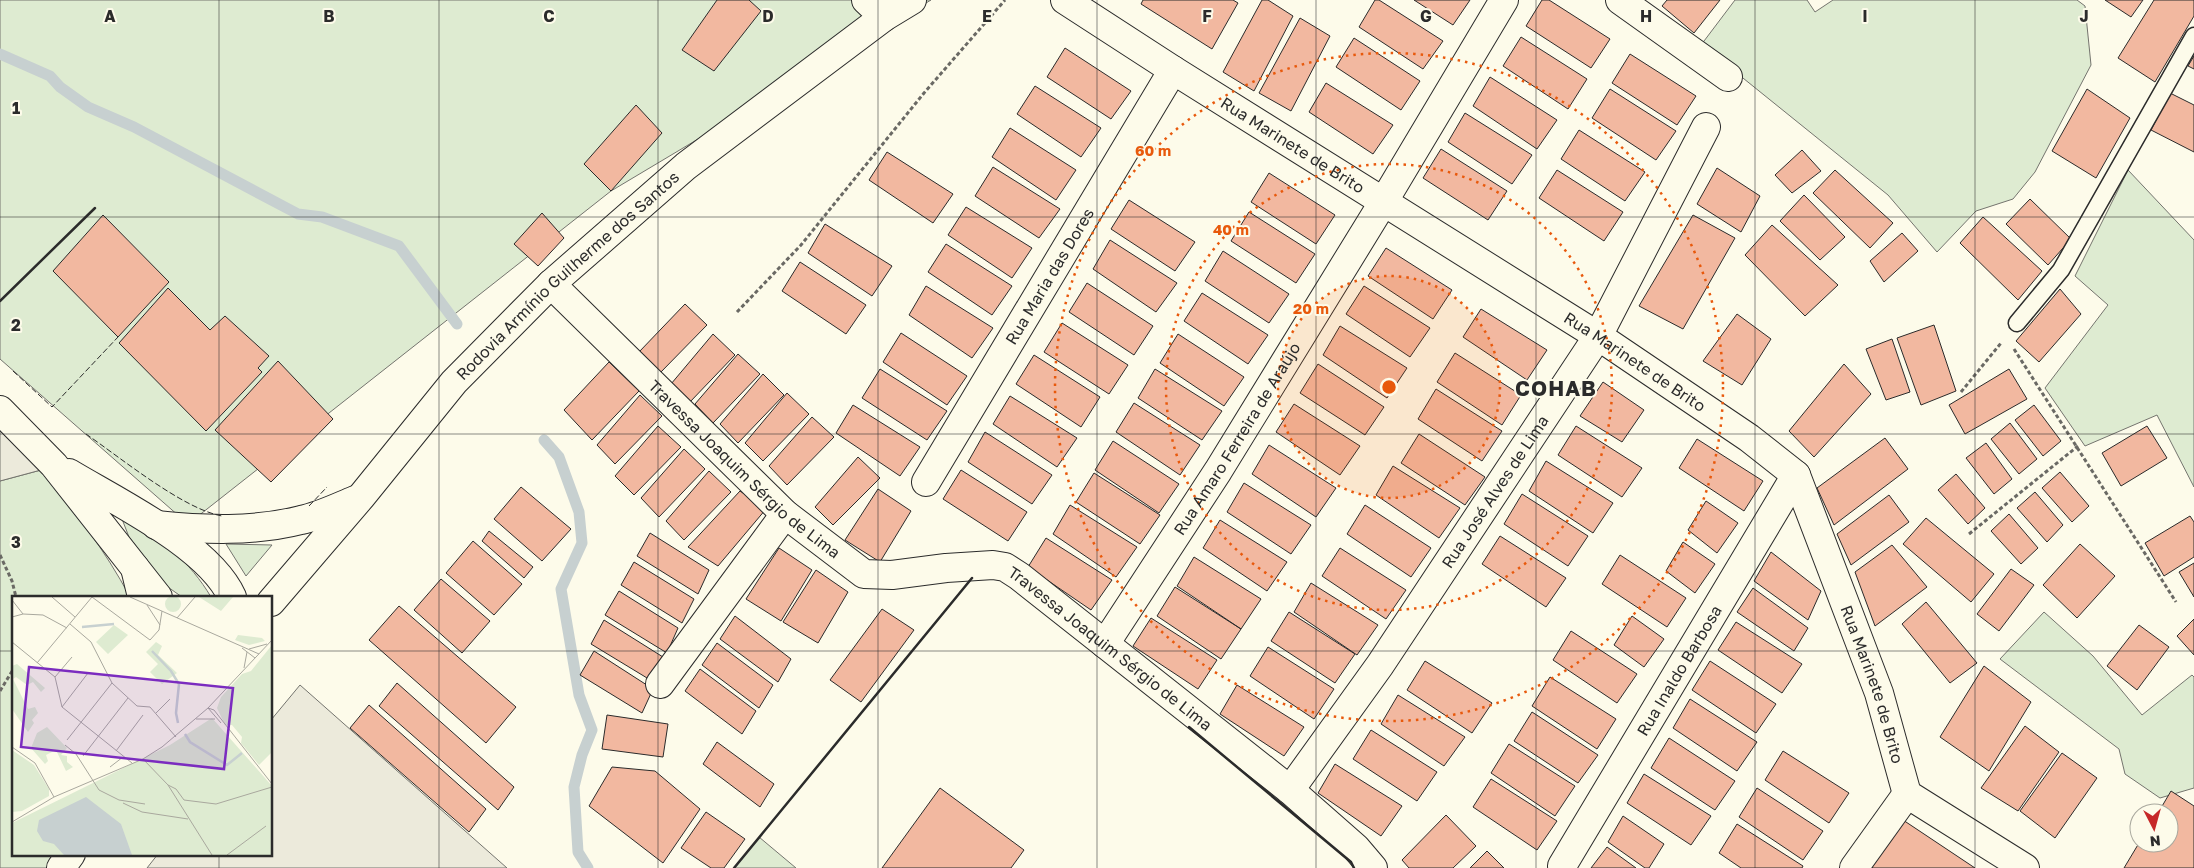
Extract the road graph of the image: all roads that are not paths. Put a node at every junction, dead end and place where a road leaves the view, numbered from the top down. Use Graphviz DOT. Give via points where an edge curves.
graph roads {
  1 [pos="912,0"];
  2 [pos="1065,0"];
  3 [pos="1504,0"];
  4 [pos="1620,0"];
  5 [pos="1096,7"];
  6 [pos="875,8"];
  7 [pos="2194,36"];
  8 [pos="1173,70"];
  9 [pos="1728,77"];
  10 [pos="1706,127"];
  11 [pos="1384,201"];
  12 [pos="551,284"];
  13 [pos="2017,323"];
  14 [pos="1598,336"];
  15 [pos="0,410"];
  16 [pos="54,465"];
  17 [pos="1796,475"];
  18 [pos="926,482"];
  19 [pos="361,497"];
  20 [pos="785,514"];
  21 [pos="156,525"];
  22 [pos="135,568"];
  23 [pos="142,596"];
  24 [pos="157,596"];
  25 [pos="231,596"];
  26 [pos="272,601"];
  27 [pos="1105,644"];
  28 [pos="660,684"];
  29 [pos="1290,790"];
  30 [pos="1907,794"];
  31 [pos="69,856"];
  32 [pos="1562,866"];
  33 [pos="60,868"];
  34 [pos="1373,868"];
  35 [pos="1854,868"];
  36 [pos="2025,868"];
  1 -- 6 [label="street, Rodovia Armínio Guilherme dos Santos"];
  2 -- 5 [label="street, Rua Marinete de Brito"];
  3 -- 11 [label="street, Rua Amaro Ferreira de Araújo"];
  4 -- 9 [label="street"];
  5 -- 8 [label="street, Rua Marinete de Brito"];
  6 -- 12 [label="street, Rodovia Armínio Guilherme dos Santos"];
  7 -- 13 [label="lane" via="2061,270"];
  8 -- 11 [label="street, Rua Marinete de Brito"];
  8 -- 18 [label="street, Rua Maria das Dores"];
  10 -- 14 [label="street, Rua José Alves de Lima"];
  11 -- 14 [label="street, Rua Marinete de Brito"];
  11 -- 27 [label="street, Rua Amaro Ferreira de Araújo" via="1218,470"];
  12 -- 19 [label="street, Rodovia Armínio Guilherme dos Santos" via="454,382"];
  12 -- 20 [label="street, Travessa Joaquim Sérgio de Lima"];
  14 -- 17 [label="street, Rua Marinete de Brito" via="1749,438"];
  14 -- 29 [label="street, Rua José Alves de Lima" via="1380,666"];
  15 -- 16 [label="street"];
  16 -- 21 [label="street"];
  16 -- 22 [label="street"];
  17 -- 30 [label="street, Rua Marinete de Brito" via="1879,693"];
  17 -- 32 [label="street, Rua Inaldo Barbosa"];
  19 -- 21 [label="street" via="301,520 272,526 195,529"];
  19 -- 26 [label="street, Rodovia Armínio Guilherme dos Santos"];
  20 -- 27 [label="street, Travessa Joaquim Sérgio de Lima" via="864,574 892,575 993,565 1005,567"];
  20 -- 28 [label="street"];
  21 -- 25 [label="street" via="178,538 215,570"];
  22 -- 23 [label="street"];
  22 -- 24 [label="street"];
  27 -- 29 [label="street, Travessa Joaquim Sérgio de Lima"];
  29 -- 34 [label="street, Travessa Joaquim Sérgio de Lima" via="1356,848"];
  30 -- 35 [label="street"];
  30 -- 36 [label="street"];
  31 -- 33 [label="street"];
}
